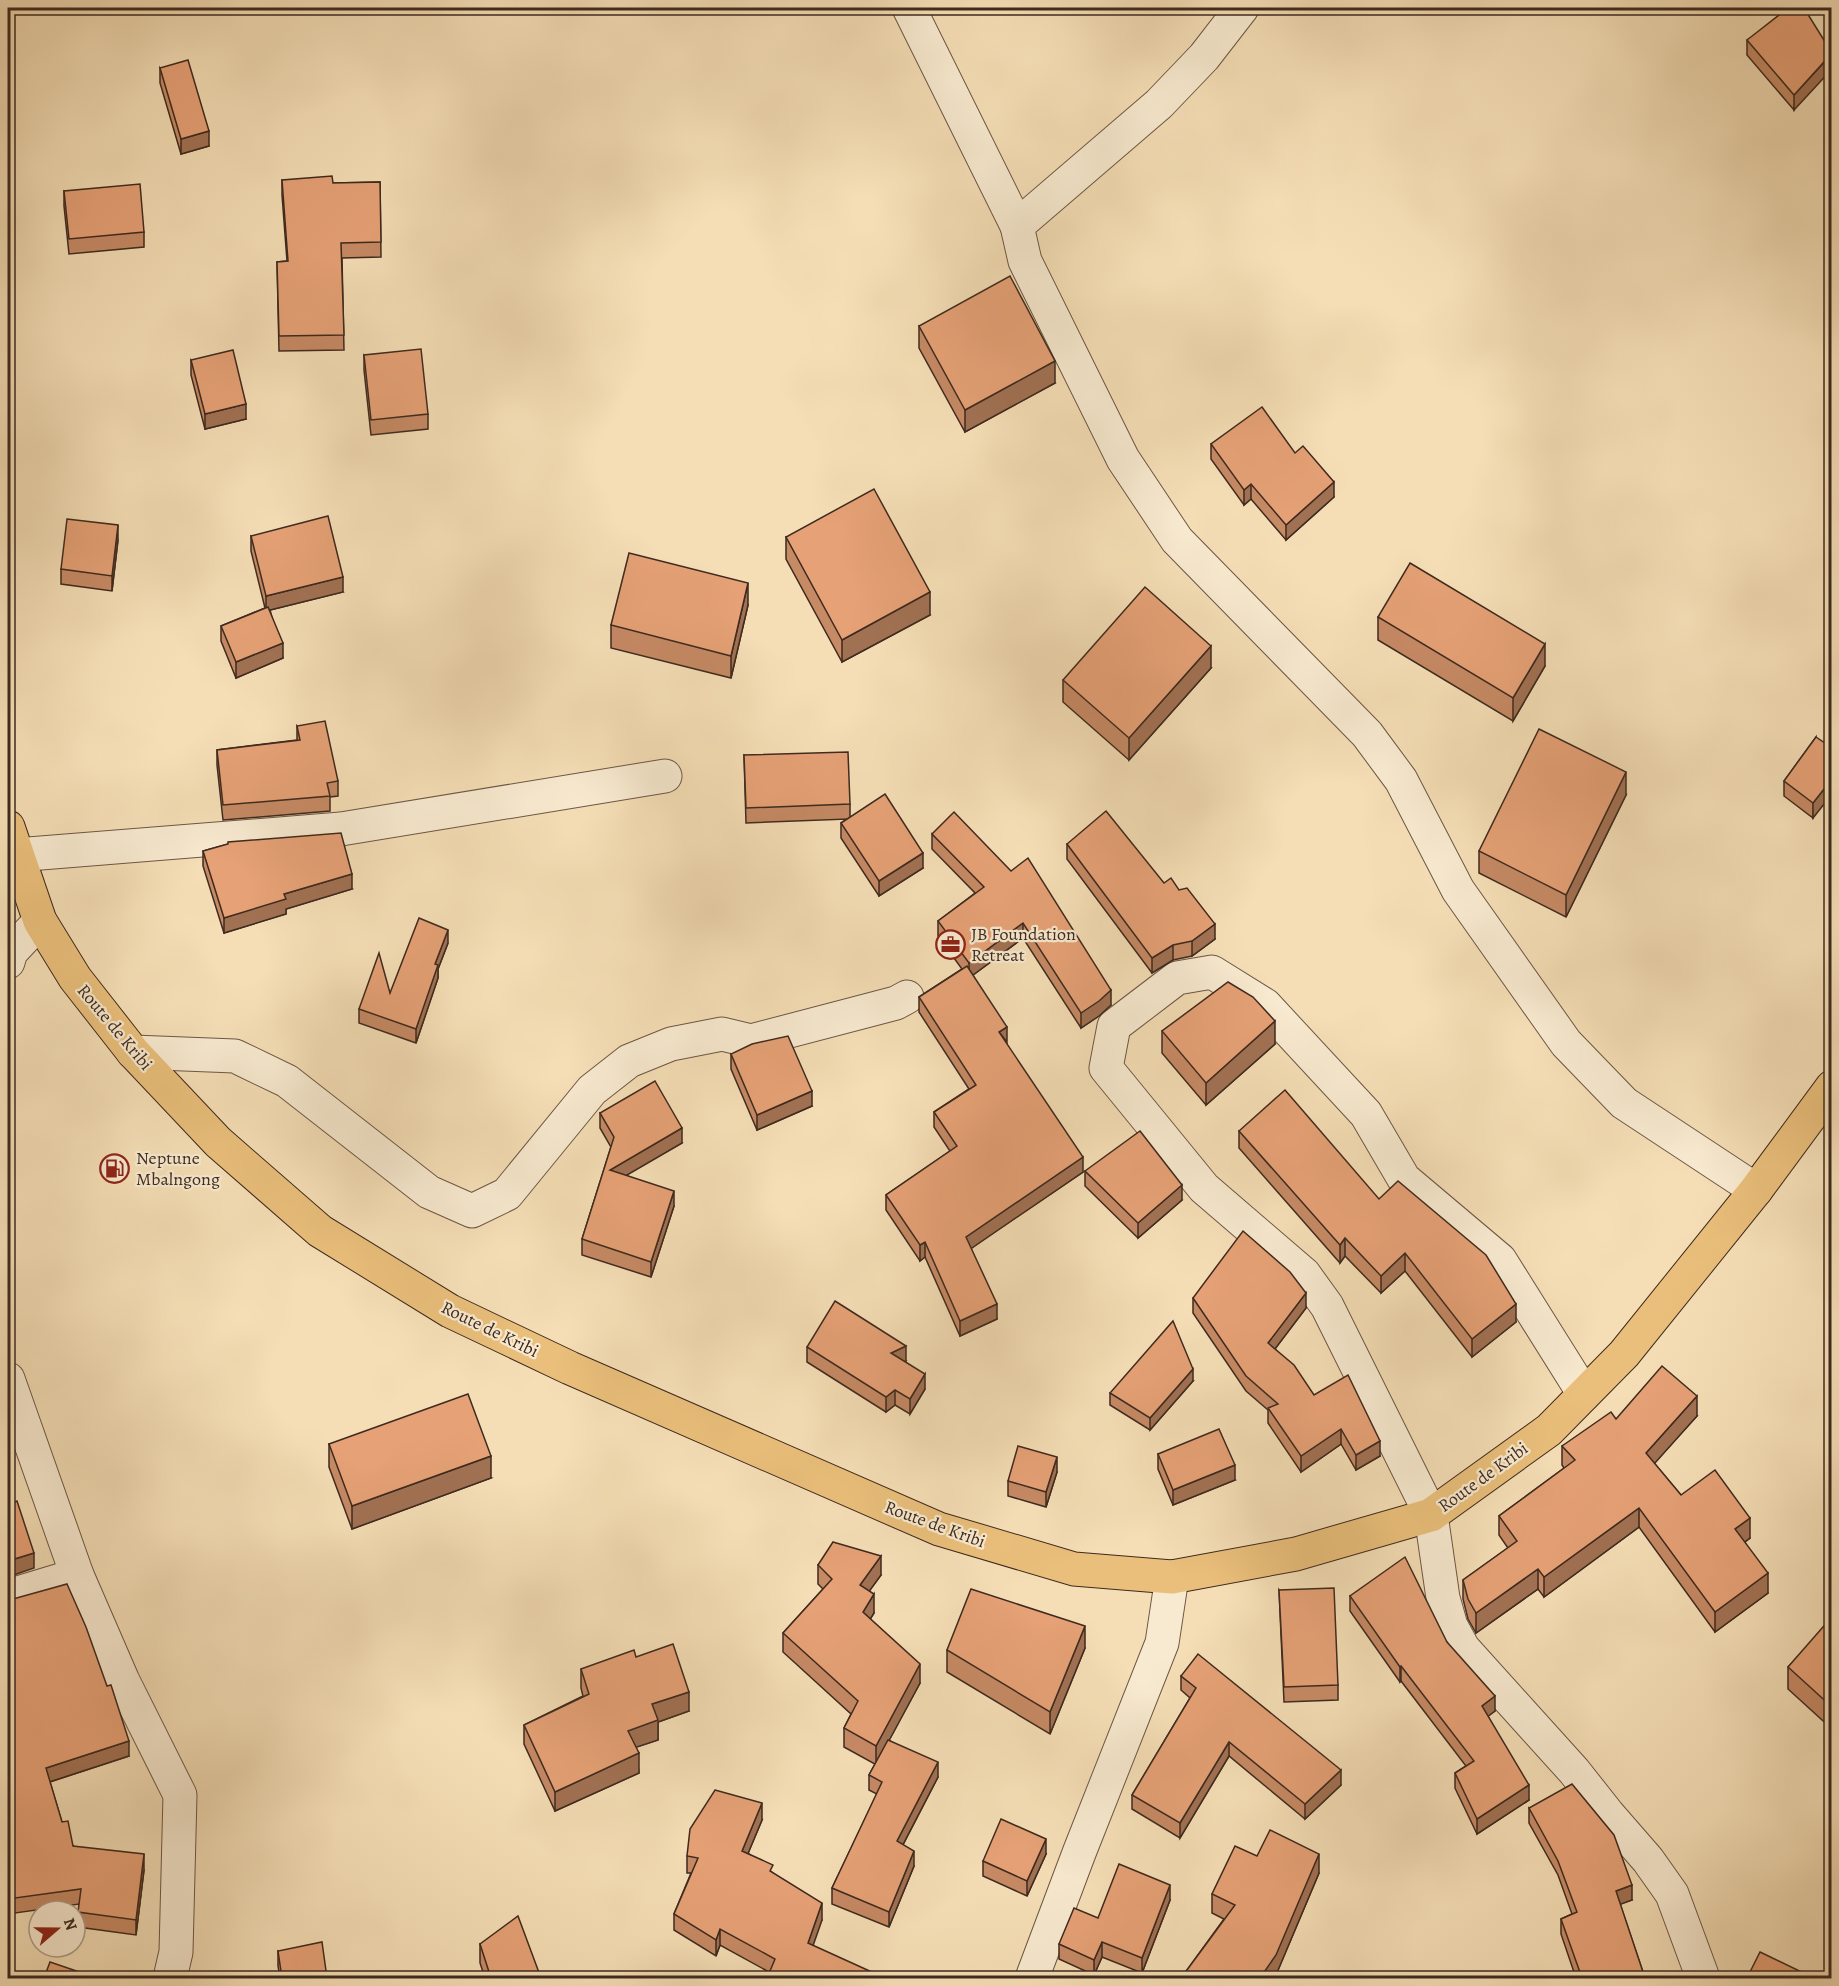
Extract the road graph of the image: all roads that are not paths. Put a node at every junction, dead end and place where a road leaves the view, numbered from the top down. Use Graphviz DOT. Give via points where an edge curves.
graph roads {
  1 [pos="909,8"];
  2 [pos="1242,8"];
  3 [pos="1017,226"];
  4 [pos="665,776"];
  5 [pos="12,841"];
  6 [pos="40,921"];
  7 [pos="8,962"];
  8 [pos="908,997"];
  9 [pos="133,1052"];
  10 [pos="1832,1087"];
  11 [pos="1756,1190"];
  12 [pos="8,1379"];
  13 [pos="1584,1394"];
  14 [pos="1431,1515"];
  15 [pos="78,1575"];
  16 [pos="1172,1577"];
  17 [pos="8,1596"];
  18 [pos="170,1978"];
  19 [pos="1032,1978"];
  20 [pos="1703,1978"];
  1 -- 3 [label="street"];
  2 -- 3 [label="street" via="1204,57 1159,104"];
  3 -- 11 [label="street" via="1025,261 1123,459 1177,540 1367,734 1401,780 1458,890 1566,1043 1624,1103"];
  4 -- 5 [label="street" via="340,829"];
  5 -- 6 [label="main road, Route de Kribi"];
  6 -- 7 [label="street" via="11,952"];
  6 -- 9 [label="main road, Route de Kribi" via="75,978"];
  8 -- 9 [label="street" via="751,1041 722,1034 671,1044 629,1061 592,1090 507,1194 472,1211 429,1192 287,1082 235,1056"];
  9 -- 16 [label="main road, Route de Kribi" via="218,1142 320,1231 450,1311 570,1368 939,1529 1074,1569"];
  10 -- 11 [label="main road, Route de Kribi"];
  11 -- 13 [label="main road, Route de Kribi" via="1624,1354"];
  12 -- 15 [label="street"];
  13 -- 14 [label="main road, Route de Kribi" via="1549,1430"];
  13 -- 14 [label="street" via="1500,1260 1404,1179 1366,1114 1265,1005 1212,972 1177,978 1114,1026 1106,1068 1204,1188 1304,1274 1327,1306"];
  14 -- 16 [label="main road, Route de Kribi" via="1296,1554"];
  14 -- 20 [label="street" via="1443,1598 1463,1648 1648,1860 1672,1894"];
  15 -- 17 [label="street"];
  15 -- 18 [label="street" via="123,1681 180,1795 176,1952"];
  16 -- 19 [label="street" via="1162,1643"];
}
